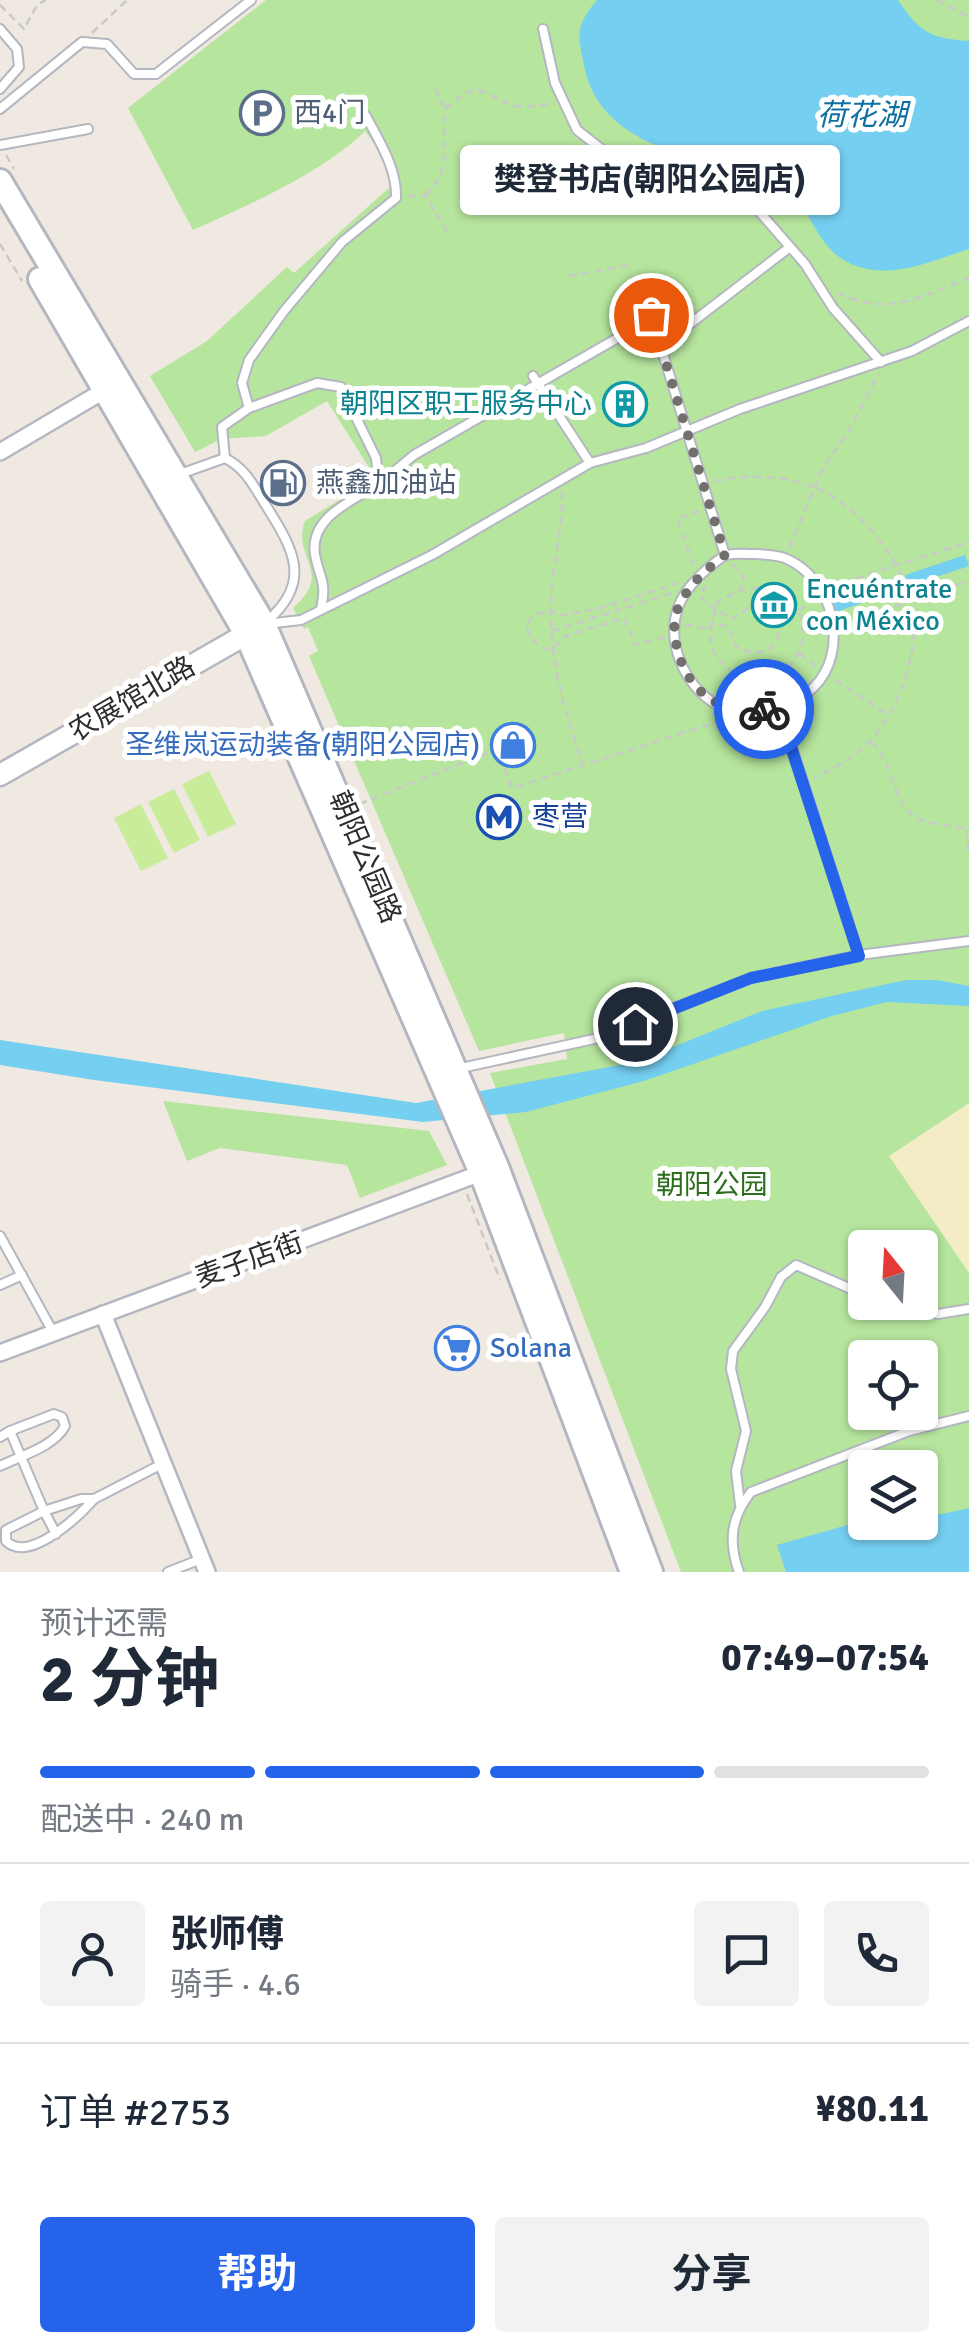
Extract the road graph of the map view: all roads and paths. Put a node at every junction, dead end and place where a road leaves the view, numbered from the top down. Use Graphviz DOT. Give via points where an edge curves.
graph roads {
  1 [pos="46,0"];
  2 [pos="128,0"];
  3 [pos="251,0"];
  4 [pos="937,0"];
  5 [pos="0,5"];
  6 [pos="969,17"];
  7 [pos="0,28"];
  8 [pos="543,29"];
  9 [pos="82,42"];
  10 [pos="0,89"];
  11 [pos="435,89"];
  12 [pos="566,106"];
  13 [pos="446,109"];
  14 [pos="0,110"];
  15 [pos="366,116"];
  16 [pos="88,129"];
  17 [pos="0,145"];
  18 [pos="0,181"];
  19 [pos="426,195"];
  20 [pos="408,196"];
  21 [pos="0,212"];
  22 [pos="446,232"];
  23 [pos="790,247"];
  24 [pos="630,265"];
  25 [pos="569,276"];
  26 [pos="969,278"];
  27 [pos="817,283"];
  28 [pos="651,315"];
  29 [pos="969,322"];
  30 [pos="659,340"];
  31 [pos="880,362"];
  32 [pos="533,376"];
  33 [pos="539,386"];
  34 [pos="105,390"];
  35 [pos="249,408"];
  36 [pos="686,431"];
  37 [pos="0,452"];
  38 [pos="225,458"];
  39 [pos="590,463"];
  40 [pos="176,476"];
  41 [pos="561,480"];
  42 [pos="702,483"];
  43 [pos="379,484"];
  44 [pos="814,487"];
  45 [pos="710,506"];
  46 [pos="969,542"];
  47 [pos="725,555"];
  48 [pos="785,557"];
  49 [pos="896,565"];
  50 [pos="698,580"];
  51 [pos="969,581"];
  52 [pos="740,590"];
  53 [pos="821,590"];
  54 [pos="908,601"];
  55 [pos="321,609"];
  56 [pos="716,609"];
  57 [pos="552,610"];
  58 [pos="796,610"];
  59 [pos="712,622"];
  60 [pos="800,623"];
  61 [pos="835,626"];
  62 [pos="255,629"];
  63 [pos="552,632"];
  64 [pos="674,636"];
  65 [pos="552,650"];
  66 [pos="798,652"];
  67 [pos="826,675"];
  68 [pos="778,707"];
  69 [pos="744,713"];
  70 [pos="888,715"];
  71 [pos="870,741"];
  72 [pos="584,764"];
  73 [pos="0,775"];
  74 [pos="804,783"];
  75 [pos="344,808"];
  76 [pos="967,827"];
  77 [pos="969,852"];
  78 [pos="969,941"];
  79 [pos="859,956"];
  80 [pos="452,1074"];
  81 [pos="489,1170"];
  82 [pos="0,1236"];
  83 [pos="22,1275"];
  84 [pos="0,1286"];
  85 [pos="848,1287"];
  86 [pos="969,1308"];
  87 [pos="103,1314"];
  88 [pos="938,1314"];
  89 [pos="53,1332"];
  90 [pos="0,1353"];
  91 [pos="969,1416"];
  92 [pos="10,1432"];
  93 [pos="0,1437"];
  94 [pos="20,1456"];
  95 [pos="164,1463"];
  96 [pos="0,1466"];
  97 [pos="94,1498"];
  98 [pos="740,1505"];
  99 [pos="44,1511"];
  100 [pos="56,1534"];
  101 [pos="205,1565"];
  102 [pos="168,1572"];
  103 [pos="632,1572"];
  104 [pos="651,1572"];
  105 [pos="739,1572"];
  1 -- 5 [label="path" via="24,29"];
  2 -- 9 [label="path"];
  3 -- 9 [label="lane" via="156,74 134,74 107,44"];
  4 -- 6 [label="path"];
  7 -- 10 [label="lane" via="18,49 19,67"];
  8 -- 12 [label="lane"];
  9 -- 14 [label="lane"];
  11 -- 13 [label="path"];
  12 -- 13 [label="path" via="516,107 474,90"];
  12 -- 23 [label="lane" via="577,130 623,166 756,209"];
  13 -- 19 [label="path" via="444,168"];
  15 -- 35 [label="lane" via="384,148 396,198 342,242 248,360 242,383"];
  16 -- 17 [label="lane"];
  18 -- 40 [label="main road, 朝阳公园路"];
  19 -- 20 [label="path"];
  19 -- 22 [label="path"];
  21 -- 34 [label="main road, 朝阳公园路"];
  23 -- 27 [label="lane"];
  23 -- 30 [label="lane" via="682,330"];
  24 -- 25 [label="path"];
  26 -- 27 [label="path" via="896,306 862,304"];
  27 -- 31 [label="lane"];
  28 -- 30 [label="lane"];
  29 -- 31 [label="lane"];
  30 -- 33 [label="lane" via="635,328"];
  30 -- 36 [label="lane"];
  31 -- 36 [label="lane"];
  31 -- 44 [label="path"];
  32 -- 33 [label="lane"];
  33 -- 39 [label="lane"];
  33 -- 43 [label="lane" via="414,456"];
  34 -- 37 [label="street"];
  34 -- 62 [label="main road, 朝阳公园路"];
  35 -- 38 [label="lane" via="222,427"];
  35 -- 43 [label="lane" via="317,383 341,386 376,458"];
  36 -- 39 [label="lane"];
  36 -- 42 [label="lane"];
  38 -- 40 [label="lane"];
  38 -- 62 [label="lane" via="242,467 292,548 296,567 292,590 277,613"];
  39 -- 41 [label="lane"];
  40 -- 62 [label="main road, 朝阳公园路"];
  41 -- 55 [label="lane"];
  41 -- 57 [label="path"];
  42 -- 44 [label="path" via="771,477"];
  42 -- 45 [label="lane"];
  43 -- 55 [label="lane" via="329,515 315,535 326,587"];
  44 -- 48 [label="path"];
  44 -- 49 [label="path" via="879,537"];
  45 -- 47 [label="lane"];
  45 -- 50 [label="path" via="678,519"];
  46 -- 49 [label="path"];
  47 -- 48 [label="lane"];
  47 -- 50 [label="lane"];
  47 -- 52 [label="path" via="744,577"];
  48 -- 53 [label="lane"];
  49 -- 53 [label="path"];
  49 -- 54 [label="path"];
  50 -- 56 [label="path" via="707,586 700,594 704,602"];
  50 -- 57 [label="path" via="597,610 558,616"];
  50 -- 63 [label="path"];
  50 -- 64 [label="lane" via="677,609"];
  51 -- 54 [label="path"];
  52 -- 56 [label="path"];
  52 -- 58 [label="path" via="770,587"];
  53 -- 58 [label="path"];
  53 -- 61 [label="lane"];
  54 -- 61 [label="path"];
  54 -- 70 [label="path" via="911,650"];
  55 -- 62 [label="lane"];
  56 -- 59 [label="path"];
  56 -- 59 [label="path" via="732,619 752,606 763,608 778,625 778,638 763,654 749,653 736,647 728,627"];
  57 -- 63 [label="path"];
  57 -- 65 [label="path" via="526,625 538,645"];
  58 -- 60 [label="path"];
  59 -- 64 [label="path" via="709,630 683,624"];
  59 -- 66 [label="path" via="714,658 748,681 770,680"];
  60 -- 61 [label="path"];
  60 -- 66 [label="path"];
  61 -- 67 [label="lane"];
  62 -- 73 [label="street, 农展馆北路"];
  62 -- 75 [label="main road, 朝阳公园路"];
  62 -- 80 [label="main road, 朝阳公园路"];
  63 -- 65 [label="path"];
  64 -- 65 [label="path" via="635,645 624,618 565,636"];
  64 -- 69 [label="lane" via="693,686 718,705"];
  65 -- 72 [label="path"];
  66 -- 67 [label="path"];
  67 -- 68 [label="lane"];
  67 -- 70 [label="path"];
  68 -- 69 [label="lane"];
  68 -- 74 [label="lane"];
  69 -- 72 [label="path"];
  70 -- 71 [label="path"];
  71 -- 74 [label="path"];
  71 -- 76 [label="path" via="883,752 900,803 920,820"];
  72 -- 75 [label="path" via="512,788 497,748"];
  74 -- 79 [label="lane"];
  75 -- 80 [label="main road, 朝阳公园路"];
  76 -- 77 [label="path"];
  78 -- 79 [label="lane"];
  79 -- 80 [label="lane" via="751,978 594,1039"];
  80 -- 81 [label="main road, 朝阳公园路"];
  81 -- 87 [label="street, 麦子店街"];
  81 -- 103 [label="main road, 朝阳公园路"];
  81 -- 104 [label="main road, 朝阳公园路"];
  82 -- 83 [label="lane"];
  83 -- 84 [label="lane"];
  83 -- 89 [label="lane"];
  85 -- 98 [label="lane" via="796,1264 733,1351 746,1431 736,1471"];
  86 -- 88 [label="lane"];
  87 -- 89 [label="street, 麦子店街"];
  87 -- 95 [label="street"];
  89 -- 90 [label="street, 麦子店街"];
  91 -- 98 [label="lane" via="770,1483"];
  92 -- 93 [label="lane"];
  92 -- 94 [label="lane"];
  92 -- 94 [label="lane" via="54,1414 62,1417 61,1434"];
  94 -- 96 [label="lane"];
  94 -- 99 [label="lane"];
  95 -- 97 [label="lane"];
  95 -- 101 [label="street"];
  97 -- 99 [label="lane"];
  97 -- 100 [label="lane"];
  98 -- 105 [label="lane" via="732,1530"];
  99 -- 100 [label="lane"];
  99 -- 100 [label="lane" via="6,1530 6,1541 20,1548"];
  101 -- 102 [label="lane"];
}
